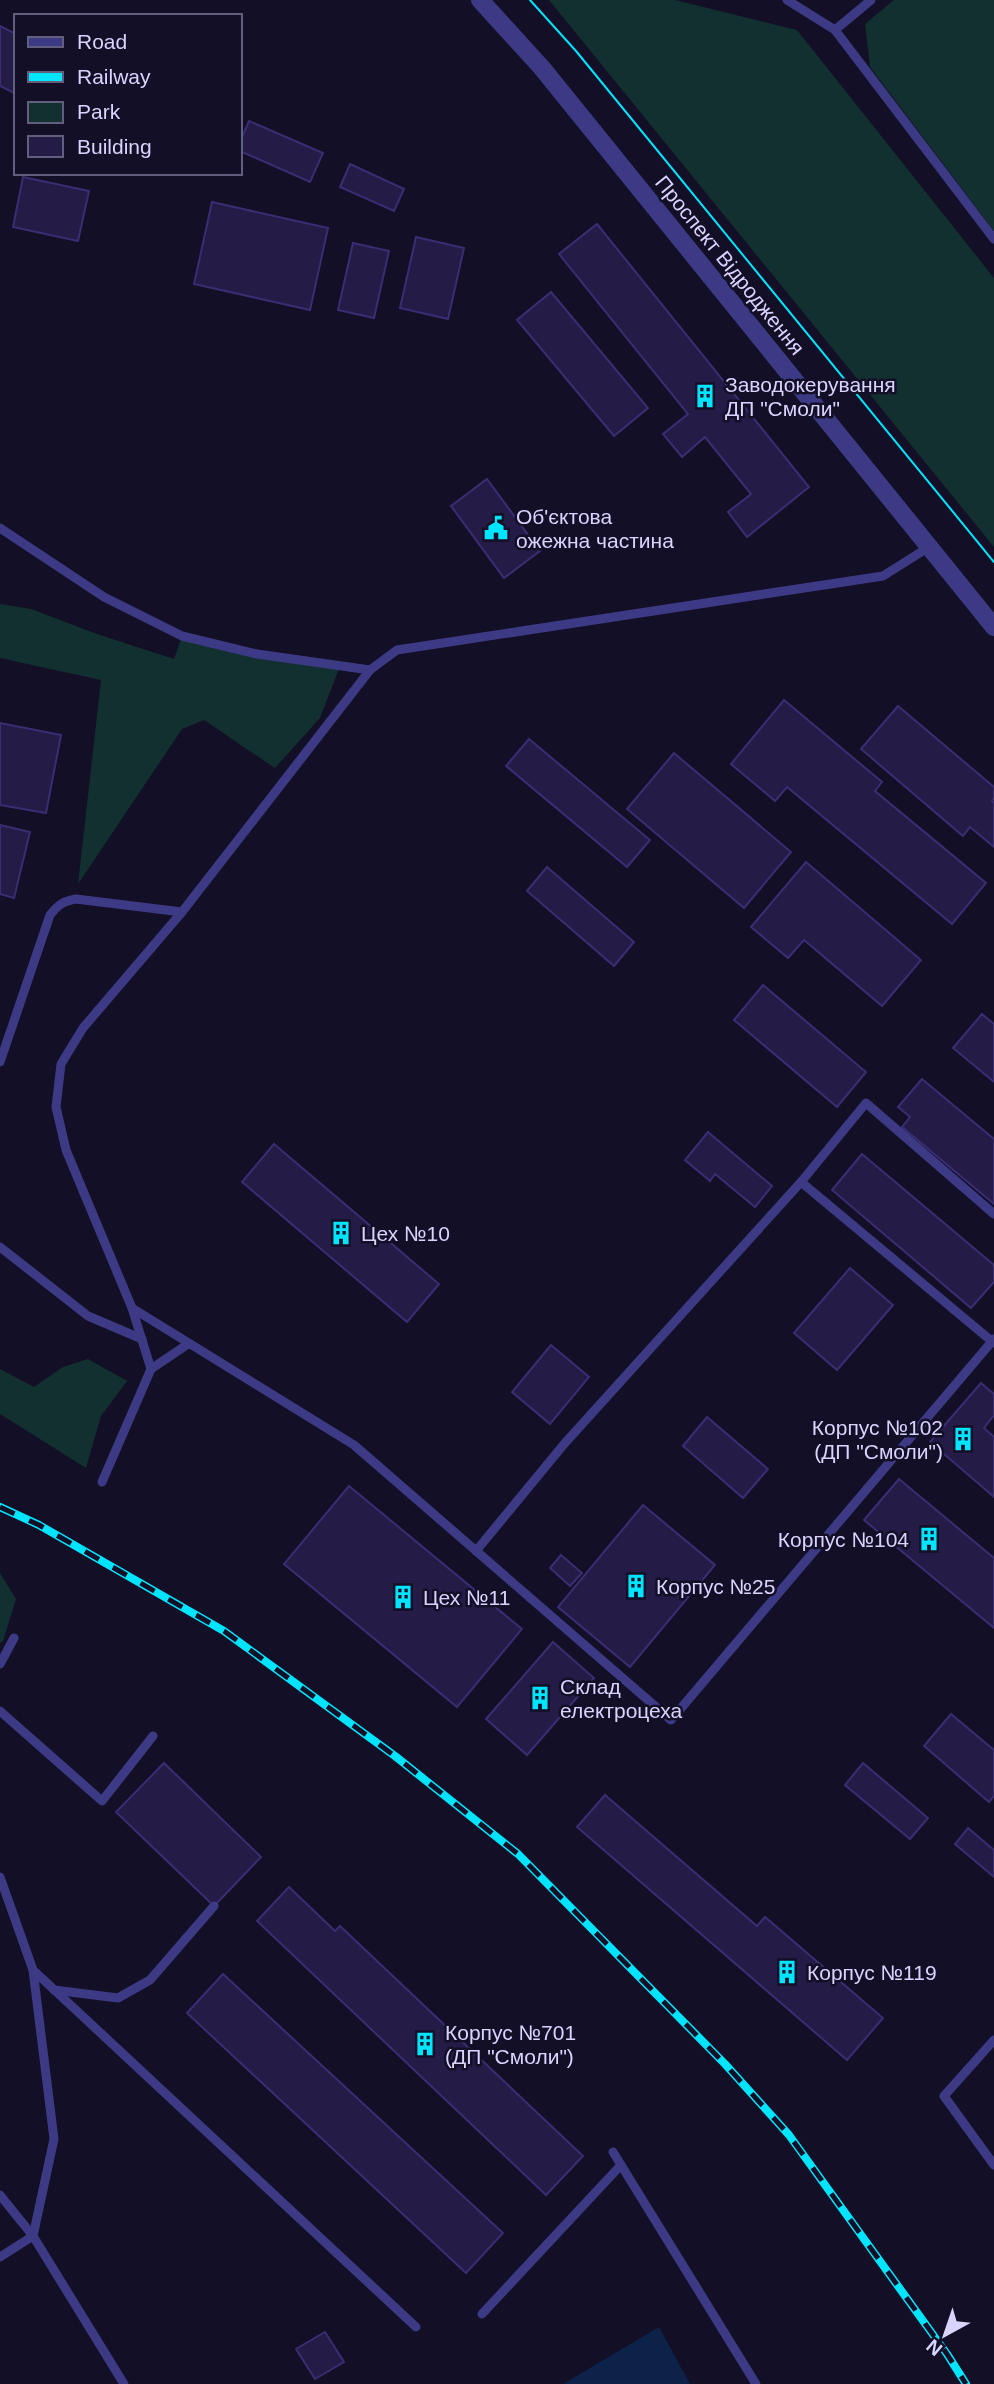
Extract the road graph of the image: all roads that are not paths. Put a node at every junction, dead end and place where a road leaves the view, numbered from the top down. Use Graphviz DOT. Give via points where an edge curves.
graph roads {
  1 [pos="480,0"];
  2 [pos="787,0"];
  3 [pos="871,0"];
  4 [pos="835,30"];
  5 [pos="994,239"];
  6 [pos="0,528"];
  7 [pos="929,547"];
  8 [pos="994,627"];
  9 [pos="370,670"];
  10 [pos="182,912"];
  11 [pos="0,1062"];
  12 [pos="801,1182"];
  13 [pos="994,1214"];
  14 [pos="0,1247"];
  15 [pos="132,1308"];
  16 [pos="142,1339"];
  17 [pos="993,1341"];
  18 [pos="188,1345"];
  19 [pos="151,1369"];
  20 [pos="102,1482"];
  21 [pos="476,1551"];
  22 [pos="14,1638"];
  23 [pos="0,1664"];
  24 [pos="0,1711"];
  25 [pos="153,1736"];
  26 [pos="0,1877"];
  27 [pos="214,1906"];
  28 [pos="33,1970"];
  29 [pos="54,1990"];
  30 [pos="994,2040"];
  31 [pos="613,2152"];
  32 [pos="621,2165"];
  33 [pos="994,2165"];
  34 [pos="0,2195"];
  35 [pos="33,2236"];
  36 [pos="0,2257"];
  37 [pos="482,2314"];
  38 [pos="416,2327"];
  39 [pos="124,2384"];
  40 [pos="756,2384"];
  1 -- 7 [label="street, Проспект Відродження" via="542,68"];
  2 -- 4 [label="lane"];
  3 -- 4 [label="lane"];
  4 -- 5 [label="lane"];
  6 -- 9 [label="lane" via="104,597 182,636 257,654"];
  7 -- 8 [label="street, Проспект Відродження"];
  7 -- 9 [label="lane" via="883,576 397,650"];
  9 -- 10 [label="lane"];
  10 -- 11 [label="lane" via="76,899 57,906"];
  10 -- 15 [label="lane" via="83,1028 61,1064 56,1107 66,1150"];
  12 -- 13 [label="lane" via="866,1103"];
  12 -- 17 [label="lane"];
  12 -- 21 [label="lane" via="565,1443"];
  14 -- 16 [label="lane" via="88,1316"];
  15 -- 16 [label="lane"];
  15 -- 18 [label="lane"];
  16 -- 19 [label="lane"];
  17 -- 21 [label="lane" via="671,1720"];
  18 -- 19 [label="lane"];
  18 -- 21 [label="lane" via="354,1446"];
  19 -- 20 [label="lane"];
  22 -- 23 [label="lane"];
  24 -- 25 [label="lane" via="102,1801"];
  26 -- 28 [label="lane"];
  27 -- 29 [label="lane" via="150,1980 118,1998"];
  28 -- 29 [label="lane"];
  28 -- 35 [label="lane" via="54,2139"];
  29 -- 38 [label="lane"];
  30 -- 33 [label="lane" via="944,2096"];
  31 -- 32 [label="lane"];
  32 -- 37 [label="lane"];
  32 -- 40 [label="lane"];
  34 -- 35 [label="lane"];
  35 -- 36 [label="lane"];
  35 -- 39 [label="lane"];
}
